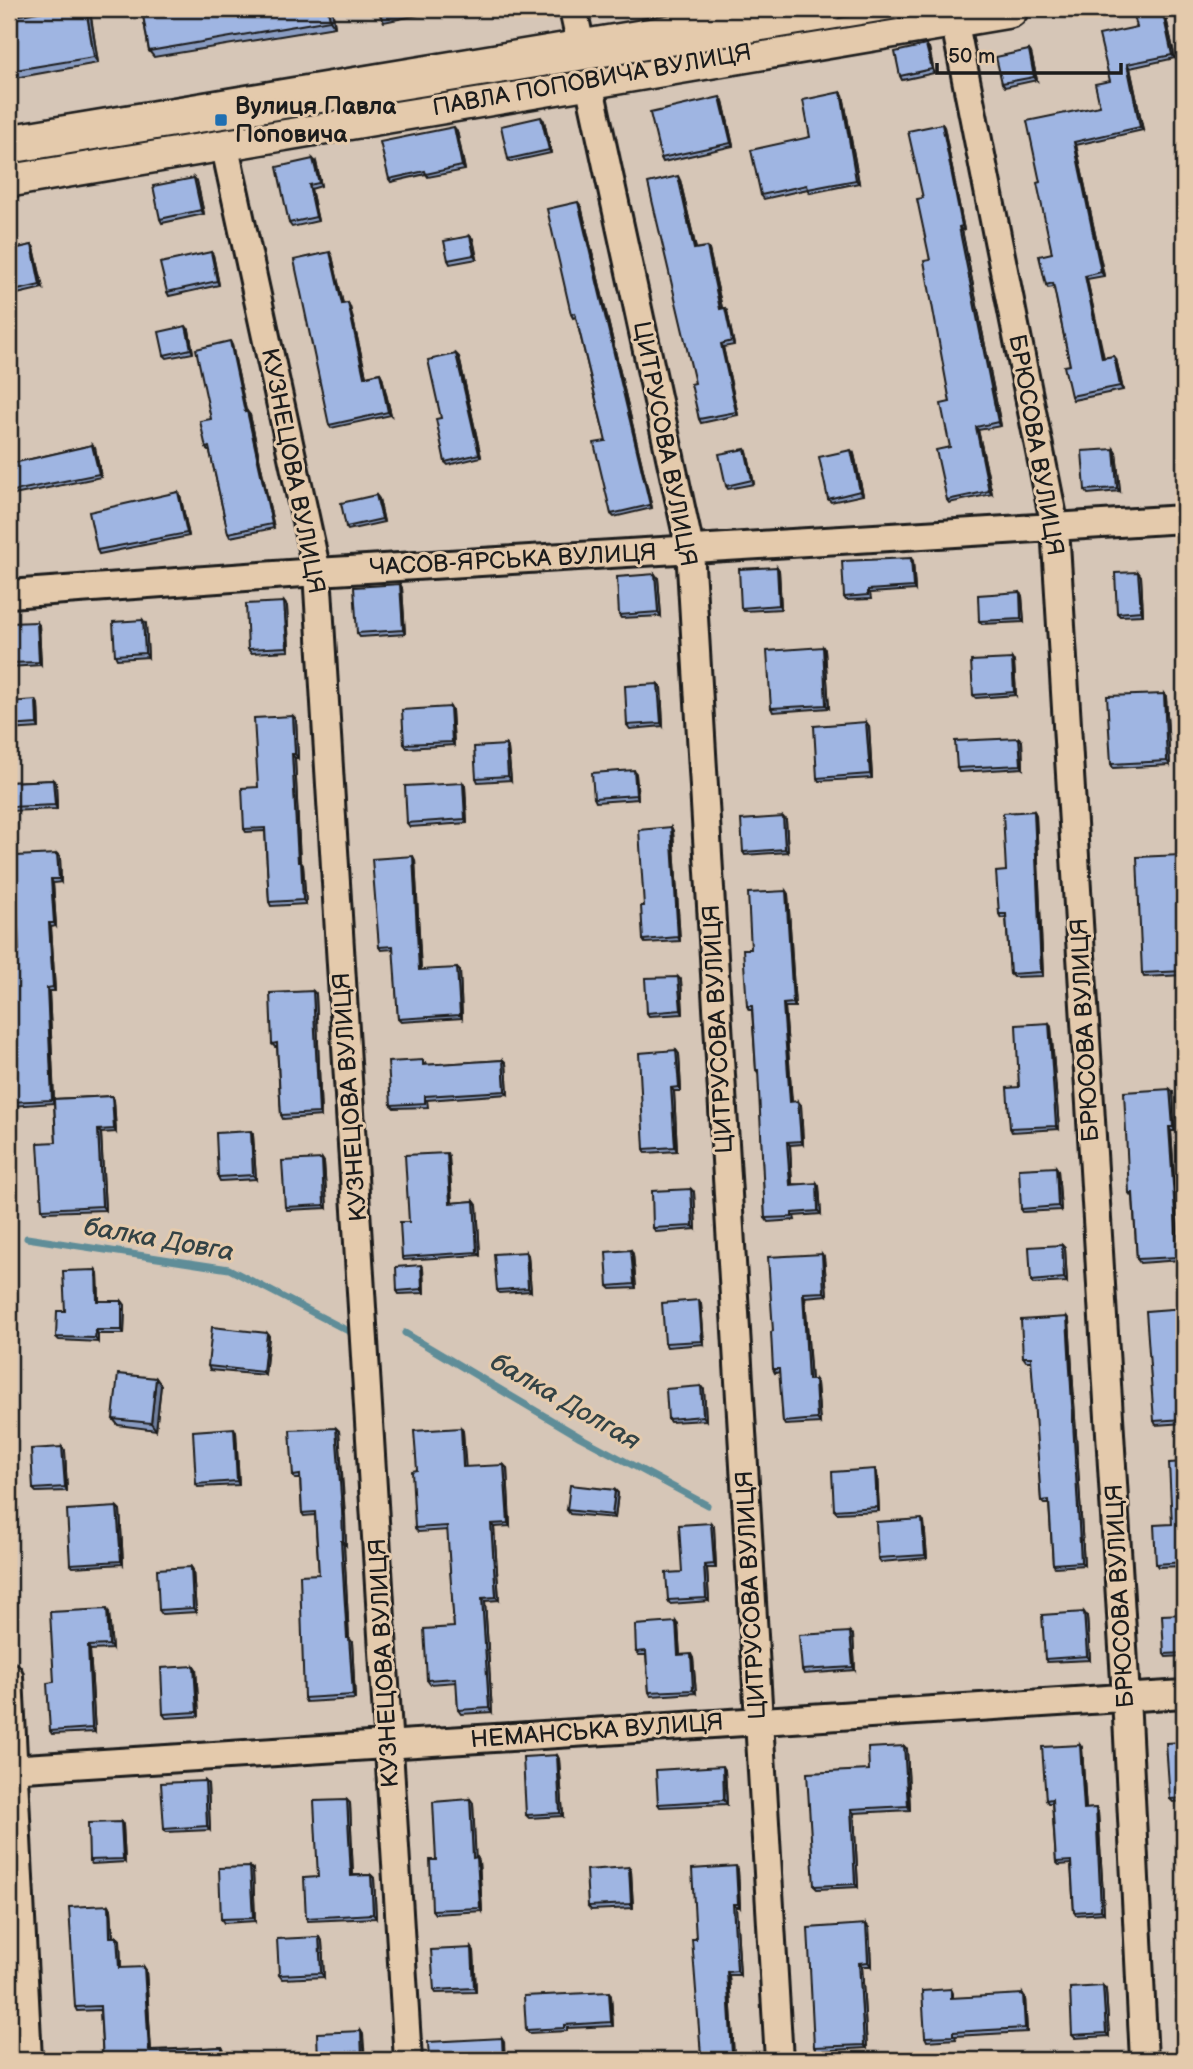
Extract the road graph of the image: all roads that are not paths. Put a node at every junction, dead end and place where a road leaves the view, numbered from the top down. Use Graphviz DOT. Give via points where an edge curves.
graph roads {
  1 [pos="573,9"];
  2 [pos="822,9"];
  3 [pos="1009,9"];
  4 [pos="953,13"];
  5 [pos="585,65"];
  6 [pos="224,143"];
  7 [pos="9,144"];
  8 [pos="9,178"];
  9 [pos="1184,519"];
  10 [pos="1055,527"];
  11 [pos="690,549"];
  12 [pos="317,572"];
  13 [pos="9,594"];
  14 [pos="9,1676"];
  15 [pos="1184,1694"];
  16 [pos="1126,1697"];
  17 [pos="758,1720"];
  18 [pos="390,1745"];
  19 [pos="11,1768"];
  20 [pos="27,2060"];
  21 [pos="408,2060"];
  22 [pos="779,2060"];
  23 [pos="1139,2060"];
  24 [pos="1144,2060"];
  1 -- 5 [label="street, ЦИТРУСОВА ВУЛИЦЯ"];
  2 -- 5 [label="main road, ПАВЛА ПОПОВИЧА ВУЛИЦЯ"];
  3 -- 4 [label="main road, ПАВЛА ПОПОВИЧА ВУЛИЦЯ"];
  4 -- 5 [label="main road, ПАВЛА ПОПОВИЧА ВУЛИЦЯ"];
  4 -- 10 [label="street, БРЮСОВА ВУЛИЦЯ"];
  5 -- 6 [label="main road, ПАВЛА ПОПОВИЧА ВУЛИЦЯ"];
  5 -- 7 [label="main road, ПАВЛА ПОПОВИЧА ВУЛИЦЯ"];
  5 -- 11 [label="street, ЦИТРУСОВА ВУЛИЦЯ"];
  6 -- 8 [label="main road, ПАВЛА ПОПОВИЧА ВУЛИЦЯ"];
  6 -- 12 [label="street, КУЗНЕЦОВА ВУЛИЦЯ"];
  9 -- 10 [label="street, ЧАСОВ-ЯРСЬКА ВУЛИЦЯ"];
  10 -- 11 [label="street, ЧАСОВ-ЯРСЬКА ВУЛИЦЯ"];
  10 -- 16 [label="street, БРЮСОВА ВУЛИЦЯ"];
  11 -- 12 [label="street, ЧАСОВ-ЯРСЬКА ВУЛИЦЯ"];
  11 -- 17 [label="street, ЦИТРУСОВА ВУЛИЦЯ"];
  12 -- 13 [label="street, ЧАСОВ-ЯРСЬКА ВУЛИЦЯ"];
  12 -- 18 [label="street, КУЗНЕЦОВА ВУЛИЦЯ"];
  14 -- 19 [label="street"];
  15 -- 16 [label="street, НЕМАНСЬКА ВУЛИЦЯ"];
  16 -- 17 [label="street, НЕМАНСЬКА ВУЛИЦЯ"];
  16 -- 24 [label="street, БРЮСОВА ВУЛИЦЯ"];
  17 -- 18 [label="street, НЕМАНСЬКА ВУЛИЦЯ"];
  17 -- 22 [label="street, ЦИТРУСОВА ВУЛИЦЯ"];
  18 -- 19 [label="street, НЕМАНСЬКА ВУЛИЦЯ"];
  18 -- 21 [label="street, КУЗНЕЦОВА ВУЛИЦЯ"];
  19 -- 20 [label="street"];
  23 -- 24 [label="street"];
}
